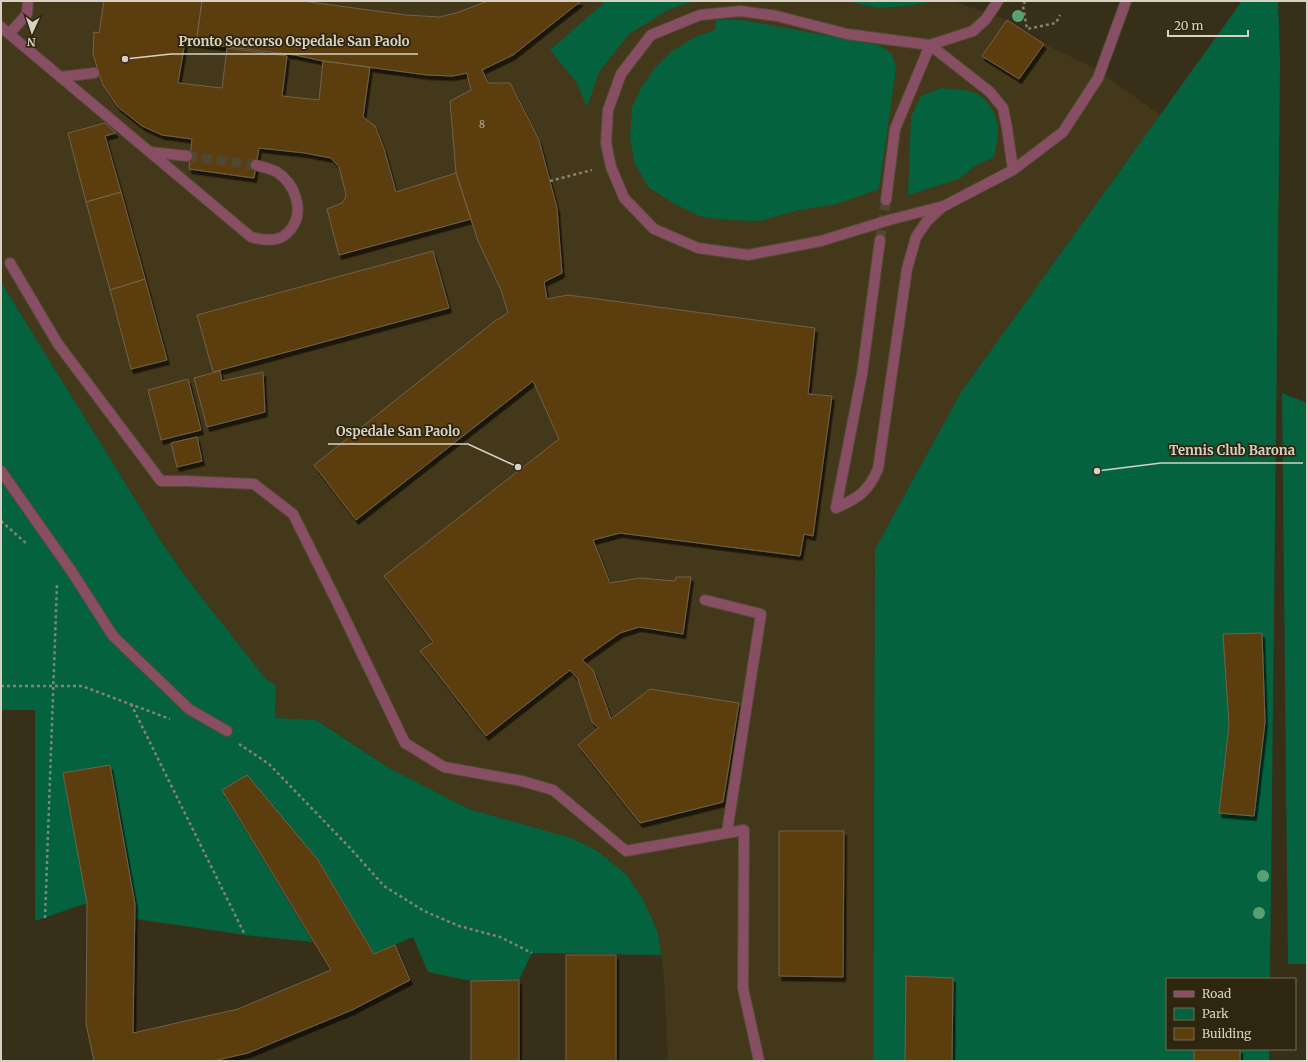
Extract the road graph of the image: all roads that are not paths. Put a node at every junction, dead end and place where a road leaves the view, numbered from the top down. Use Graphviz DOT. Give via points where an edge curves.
graph roads {
  1 [pos="28,1"];
  2 [pos="998,1"];
  3 [pos="1126,1"];
  4 [pos="1,27"];
  5 [pos="9,34"];
  6 [pos="930,45"];
  7 [pos="94,74"];
  8 [pos="60,76"];
  9 [pos="150,152"];
  10 [pos="187,156"];
  11 [pos="256,165"];
  12 [pos="1013,170"];
  13 [pos="886,200"];
  14 [pos="944,206"];
  15 [pos="880,240"];
  16 [pos="10,263"];
  17 [pos="1,471"];
  18 [pos="705,600"];
  19 [pos="227,731"];
  20 [pos="727,832"];
  21 [pos="759,1061"];
  1 -- 5 [label="lane" via="27,14"];
  2 -- 6 [label="lane" via="986,19 973,31"];
  3 -- 12 [label="lane" via="1098,78 1063,132"];
  4 -- 5 [label="lane"];
  5 -- 8 [label="lane"];
  6 -- 12 [label="lane" via="990,92 1003,108"];
  6 -- 13 [label="lane" via="895,129"];
  6 -- 14 [label="lane" via="847,34 777,16 741,11 700,15 651,35 621,74 608,110 606,143 611,166 624,198 654,230 698,248 748,255 821,241"];
  7 -- 8 [label="lane"];
  8 -- 9 [label="lane"];
  9 -- 10 [label="lane"];
  9 -- 11 [label="lane" via="252,237 278,239 288,234 297,218 295,194 276,172"];
  12 -- 14 [label="lane"];
  14 -- 15 [label="lane" via="927,221 916,237 907,269 878,469 872,483 854,500 836,508 862,374"];
  16 -- 20 [label="lane" via="58,344 161,482 254,484 293,514 405,743 444,767 522,781 553,790 626,851"];
  17 -- 19 [label="lane" via="72,572 113,636 189,709"];
  18 -- 20 [label="lane" via="761,614"];
  20 -- 21 [label="lane" via="744,830 743,988"];
}
